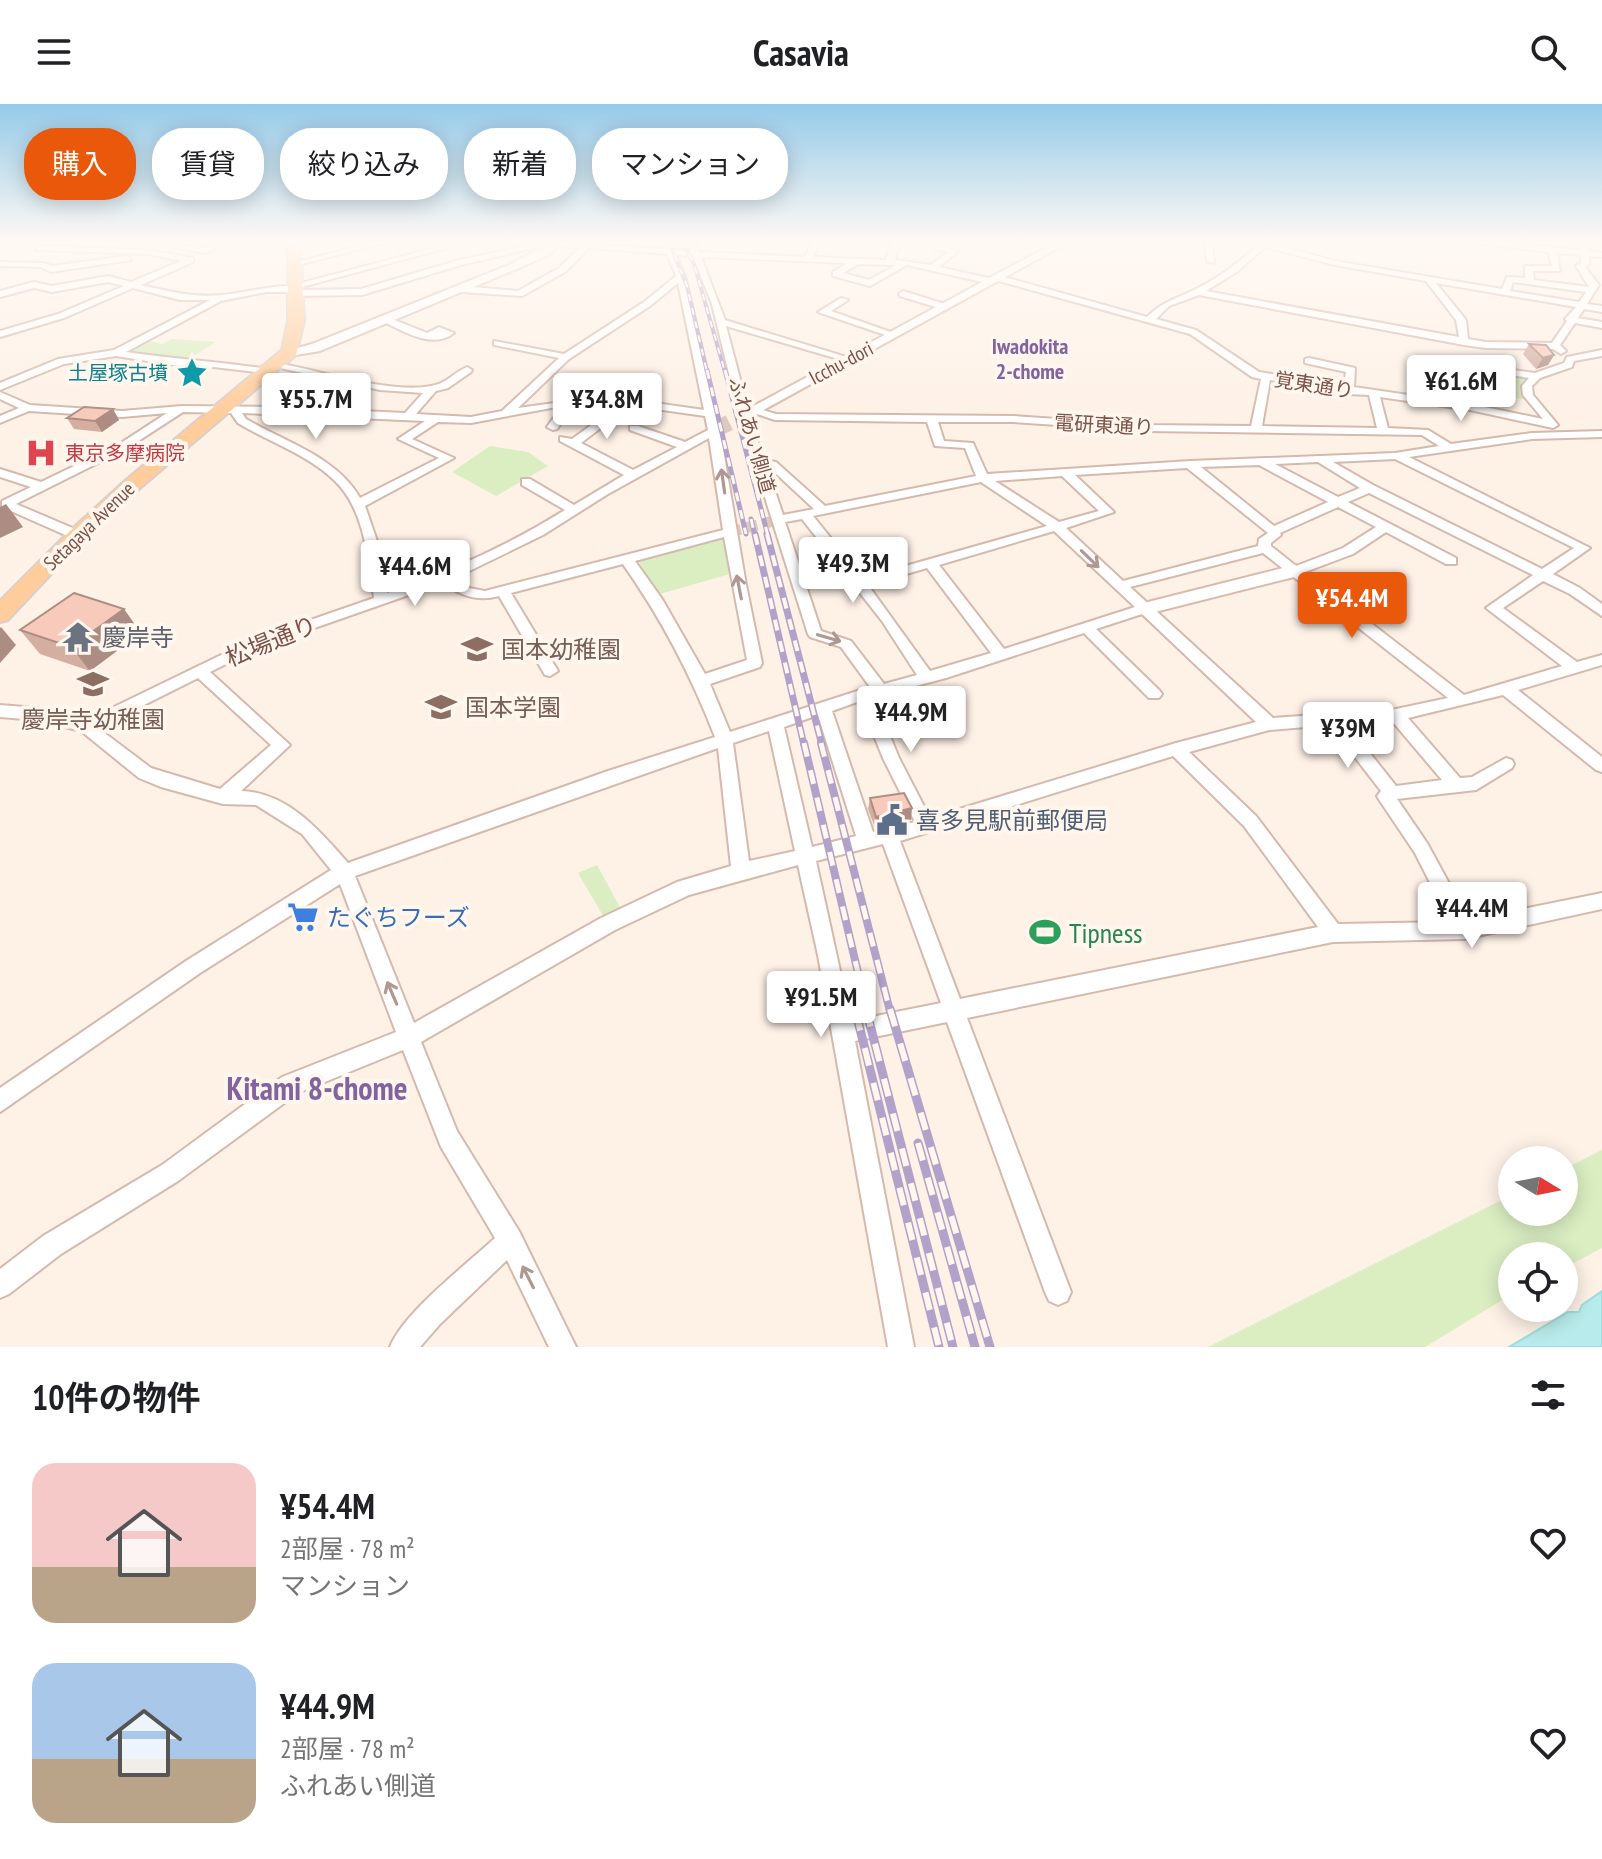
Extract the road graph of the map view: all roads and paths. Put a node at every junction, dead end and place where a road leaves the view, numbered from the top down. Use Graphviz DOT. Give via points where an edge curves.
graph roads {
  1 [pos="100,300"];
  2 [pos="217,300"];
  3 [pos="295,300"];
  4 [pos="433,300"];
  5 [pos="651,300"];
  6 [pos="686,300"];
  7 [pos="714,300"];
  8 [pos="844,300"];
  9 [pos="922,300"];
  10 [pos="958,300"];
  11 [pos="1069,300"];
  12 [pos="1177,300"];
  13 [pos="1241,300"];
  14 [pos="1445,300"];
  15 [pos="1548,300"];
  16 [pos="1588,300"];
  17 [pos="1584,306"];
  18 [pos="945,307"];
  19 [pos="1602,309"];
  20 [pos="385,319"];
  21 [pos="1570,319"];
  22 [pos="1148,321"];
  23 [pos="721,322"];
  24 [pos="1602,325"];
  25 [pos="0,334"];
  26 [pos="894,335"];
  27 [pos="429,336"];
  28 [pos="1464,342"];
  29 [pos="1555,346"];
  30 [pos="486,350"];
  31 [pos="290,352"];
  32 [pos="116,353"];
  33 [pos="1602,353"];
  34 [pos="566,357"];
  35 [pos="848,359"];
  36 [pos="1570,359"];
  37 [pos="1309,361"];
  38 [pos="1485,368"];
  39 [pos="273,369"];
  40 [pos="467,370"];
  41 [pos="1536,376"];
  42 [pos="1266,377"];
  43 [pos="0,387"];
  44 [pos="433,388"];
  45 [pos="1348,391"];
  46 [pos="0,395"];
  47 [pos="1374,395"];
  48 [pos="571,402"];
  49 [pos="28,408"];
  50 [pos="182,409"];
  51 [pos="226,410"];
  52 [pos="749,413"];
  53 [pos="505,414"];
  54 [pos="712,414"];
  55 [pos="408,417"];
  56 [pos="931,418"];
  57 [pos="435,419"];
  58 [pos="0,420"];
  59 [pos="598,425"];
  60 [pos="1553,425"];
  61 [pos="553,427"];
  62 [pos="634,428"];
  63 [pos="1256,428"];
  64 [pos="715,430"];
  65 [pos="1383,432"];
  66 [pos="1567,434"];
  67 [pos="1602,434"];
  68 [pos="686,446"];
  69 [pos="1451,449"];
  70 [pos="1395,456"];
  71 [pos="1321,459"];
  72 [pos="1261,461"];
  73 [pos="759,463"];
  74 [pos="1190,464"];
  75 [pos="0,473"];
  76 [pos="1065,473"];
  77 [pos="633,475"];
  78 [pos="983,478"];
  79 [pos="526,482"];
  80 [pos="41,486"];
  81 [pos="1369,488"];
  82 [pos="1336,501"];
  83 [pos="359,504"];
  84 [pos="574,510"];
  85 [pos="822,510"];
  86 [pos="805,514"];
  87 [pos="777,520"];
  88 [pos="1056,526"];
  89 [pos="1385,527"];
  90 [pos="1273,531"];
  91 [pos="730,532"];
  92 [pos="77,535"];
  93 [pos="1265,548"];
  94 [pos="626,558"];
  95 [pos="1451,561"];
  96 [pos="932,565"];
  97 [pos="1295,571"];
  98 [pos="1543,576"];
  99 [pos="445,578"];
  100 [pos="860,583"];
  101 [pos="1119,586"];
  102 [pos="503,591"];
  103 [pos="381,599"];
  104 [pos="1143,609"];
  105 [pos="1602,611"];
  106 [pos="0,615"];
  107 [pos="1085,626"];
  108 [pos="1001,655"];
  109 [pos="1592,665"];
  110 [pos="199,671"];
  111 [pos="550,671"];
  112 [pos="927,678"];
  113 [pos="701,681"];
  114 [pos="1506,689"];
  115 [pos="872,692"];
  116 [pos="1154,694"];
  117 [pos="1462,701"];
  118 [pos="823,708"];
  119 [pos="0,711"];
  120 [pos="1396,715"];
  121 [pos="1335,721"];
  122 [pos="775,724"];
  123 [pos="1269,724"];
  124 [pos="86,727"];
  125 [pos="725,741"];
  126 [pos="1176,749"];
  127 [pos="1506,764"];
  128 [pos="1602,766"];
  129 [pos="1456,785"];
  130 [pos="1392,793"];
  131 [pos="223,797"];
  132 [pos="926,827"];
  133 [pos="889,836"];
  134 [pos="867,841"];
  135 [pos="805,855"];
  136 [pos="741,871"];
  137 [pos="344,872"];
  138 [pos="1602,901"];
  139 [pos="1464,930"];
  140 [pos="1333,933"];
  141 [pos="954,1010"];
  142 [pos="843,1033"];
  143 [pos="410,1037"];
  144 [pos="0,1101"];
  145 [pos="510,1240"];
  146 [pos="2,1283"];
  147 [pos="1058,1292"];
  148 [pos="403,1347"];
  149 [pos="563,1347"];
  150 [pos="901,1347"];
  1 -- 25 [label="street"];
  2 -- 32 [label="street"];
  3 -- 31 [label="main road"];
  4 -- 20 [label="street"];
  5 -- 34 [label="street"];
  6 -- 54 [label="street"];
  7 -- 23 [label="street, ふれあい側道"];
  8 -- 26 [label="street" via="823,312"];
  9 -- 18 [label="street"];
  10 -- 18 [label="street, Icchu-dori"];
  11 -- 22 [label="street, 覚東通り"];
  12 -- 22 [label="street"];
  13 -- 28 [label="street"];
  14 -- 28 [label="street" via="1461,320"];
  15 -- 17 [label="street"];
  16 -- 17 [label="street"];
  17 -- 19 [label="street"];
  17 -- 21 [label="street"];
  18 -- 26 [label="street, Icchu-dori"];
  20 -- 27 [label="street"];
  20 -- 31 [label="street" via="315,348"];
  21 -- 24 [label="street"];
  21 -- 29 [label="street"];
  22 -- 42 [label="street, 覚東通り" via="1205,338"];
  23 -- 35 [label="street"];
  23 -- 52 [label="street, ふれあい側道"];
  26 -- 35 [label="street, Icchu-dori"];
  28 -- 29 [label="street"];
  29 -- 36 [label="street"];
  30 -- 34 [label="street" via="502,340"];
  31 -- 39 [label="main road"];
  32 -- 39 [label="street"];
  32 -- 43 [label="street" via="62,361"];
  33 -- 36 [label="street"];
  34 -- 53 [label="street"];
  35 -- 52 [label="street, Icchu-dori"];
  36 -- 41 [label="street" via="1568,365"];
  37 -- 45 [label="street" via="1351,370"];
  38 -- 41 [label="street"];
  39 -- 44 [label="street" via="388,387"];
  39 -- 51 [label="main road, Setagaya Avenue"];
  40 -- 44 [label="street"];
  41 -- 60 [label="street" via="1527,386 1528,395"];
  42 -- 45 [label="street, 覚東通り"];
  42 -- 63 [label="street"];
  44 -- 55 [label="street"];
  45 -- 47 [label="street, 覚東通り"];
  46 -- 49 [label="street"];
  47 -- 60 [label="street, 覚東通り" via="1470,407"];
  47 -- 65 [label="street"];
  48 -- 53 [label="street"];
  48 -- 54 [label="street" via="606,399"];
  48 -- 61 [label="street"];
  49 -- 50 [label="street" via="122,414"];
  49 -- 58 [label="street"];
  50 -- 51 [label="street"];
  50 -- 80 [label="street" via="122,447"];
  51 -- 55 [label="street"];
  51 -- 83 [label="street" via="325,466"];
  51 -- 92 [label="main road, Setagaya Avenue"];
  52 -- 56 [label="street, 電研東通り"];
  52 -- 73 [label="street, ふれあい側道"];
  53 -- 57 [label="street"];
  54 -- 64 [label="street"];
  55 -- 57 [label="street"];
  56 -- 63 [label="street, 電研東通り"];
  56 -- 78 [label="street" via="939,444 969,445"];
  57 -- 83 [label="street" via="404,439 448,458"];
  59 -- 77 [label="street" via="569,442"];
  60 -- 66 [label="street"];
  62 -- 68 [label="street"];
  63 -- 65 [label="street, 電研東通り"];
  64 -- 68 [label="street, 松場通り"];
  91 -- 64 [label="street, one-way"];
  65 -- 69 [label="street, 電研東通り" via="1424,432"];
  66 -- 67 [label="street"];
  66 -- 69 [label="street"];
  68 -- 77 [label="street, 松場通り"];
  69 -- 70 [label="street"];
  70 -- 71 [label="street"];
  70 -- 98 [label="street" via="1583,548"];
  71 -- 72 [label="street"];
  71 -- 81 [label="street"];
  72 -- 74 [label="street"];
  72 -- 82 [label="street"];
  73 -- 85 [label="street" via="772,464"];
  73 -- 87 [label="street, ふれあい側道"];
  74 -- 76 [label="street"];
  74 -- 90 [label="street"];
  75 -- 80 [label="street"];
  76 -- 78 [label="street"];
  76 -- 88 [label="street" via="1108,512"];
  77 -- 84 [label="street, 松場通り"];
  78 -- 85 [label="street"];
  78 -- 88 [label="street"];
  79 -- 84 [label="street"];
  80 -- 92 [label="street" via="6,504"];
  81 -- 82 [label="street"];
  81 -- 98 [label="street"];
  82 -- 89 [label="street"];
  82 -- 90 [label="street"];
  83 -- 103 [label="street"];
  84 -- 99 [label="street, 松場通り"];
  85 -- 86 [label="street"];
  86 -- 87 [label="street"];
  86 -- 100 [label="street"];
  87 -- 115 [label="street, ふれあい側道, one-way" via="815,634 846,644"];
  88 -- 96 [label="street"];
  88 -- 101 [label="street, one-way"];
  89 -- 95 [label="street"];
  89 -- 97 [label="street" via="1348,551"];
  90 -- 93 [label="street"];
  91 -- 94 [label="street"];
  113 -- 91 [label="street, one-way" via="755,663"];
  92 -- 106 [label="main road, Setagaya Avenue"];
  93 -- 97 [label="street"];
  93 -- 101 [label="street"];
  94 -- 102 [label="street"];
  94 -- 113 [label="street"];
  96 -- 100 [label="street"];
  96 -- 108 [label="street"];
  97 -- 104 [label="street"];
  97 -- 117 [label="street"];
  98 -- 105 [label="street"];
  98 -- 109 [label="street" via="1493,608"];
  99 -- 102 [label="street" via="465,592"];
  99 -- 103 [label="street, 松場通り"];
  100 -- 112 [label="street"];
  101 -- 104 [label="street"];
  102 -- 111 [label="street"];
  103 -- 110 [label="street, 松場通り" via="255,644"];
  104 -- 107 [label="street"];
  104 -- 123 [label="street"];
  107 -- 108 [label="street"];
  107 -- 116 [label="street"];
  108 -- 112 [label="street"];
  109 -- 114 [label="street"];
  110 -- 124 [label="street, 松場通り"];
  110 -- 131 [label="street" via="282,745"];
  112 -- 115 [label="street"];
  113 -- 125 [label="street"];
  114 -- 117 [label="street"];
  114 -- 128 [label="street"];
  115 -- 118 [label="street"];
  115 -- 132 [label="street" via="891,758"];
  117 -- 120 [label="street"];
  118 -- 122 [label="street"];
  118 -- 134 [label="street"];
  119 -- 124 [label="street"];
  120 -- 121 [label="street"];
  120 -- 129 [label="street"];
  121 -- 123 [label="street"];
  121 -- 130 [label="street"];
  122 -- 125 [label="street"];
  122 -- 135 [label="street"];
  123 -- 126 [label="street"];
  124 -- 131 [label="street" via="145,773"];
  125 -- 136 [label="street"];
  125 -- 137 [label="street"];
  126 -- 132 [label="street"];
  126 -- 140 [label="street" via="1250,821"];
  127 -- 129 [label="street" via="1476,783"];
  129 -- 130 [label="street"];
  130 -- 139 [label="street" via="1386,796 1421,848"];
  131 -- 137 [label="street" via="259,798 308,829"];
  132 -- 133 [label="street"];
  133 -- 134 [label="street"];
  133 -- 141 [label="street"];
  134 -- 135 [label="street"];
  135 -- 136 [label="street"];
  135 -- 142 [label="street"];
  136 -- 143 [label="street" via="684,888 624,915"];
  143 -- 137 [label="street, one-way"];
  137 -- 144 [label="street" via="193,967"];
  138 -- 139 [label="street"];
  139 -- 140 [label="street"];
  140 -- 141 [label="street"];
  141 -- 142 [label="street"];
  141 -- 147 [label="street"];
  142 -- 150 [label="street"];
  143 -- 145 [label="street" via="449,1139"];
  143 -- 146 [label="street" via="290,1085 170,1173 52,1245"];
  145 -- 148 [label="street"];
  149 -- 145 [label="street, one-way"];
}
